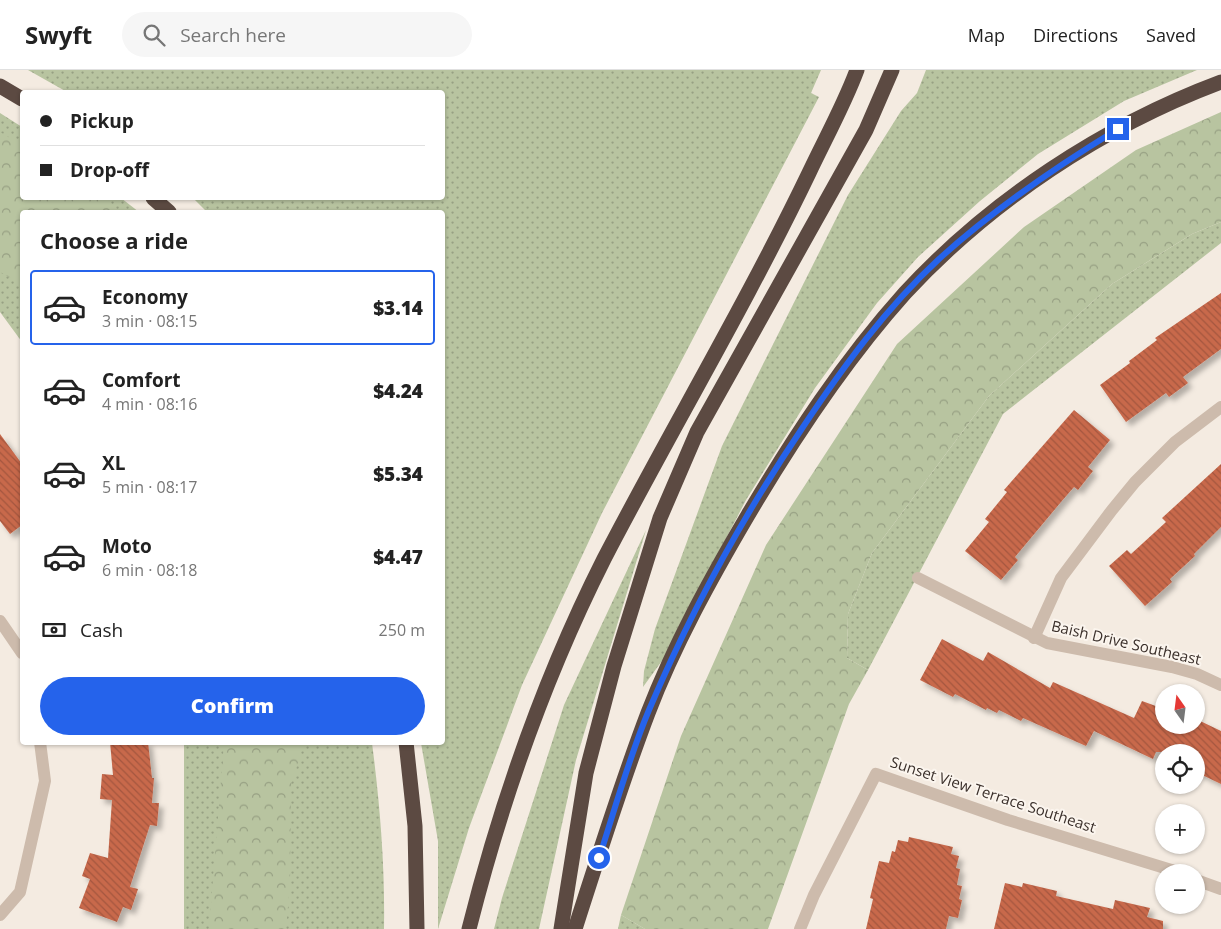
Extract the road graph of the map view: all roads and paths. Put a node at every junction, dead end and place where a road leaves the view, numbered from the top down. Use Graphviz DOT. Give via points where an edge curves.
graph roads {
  1 [pos="856,73"];
  2 [pos="891,73"];
  3 [pos="1221,82"];
  4 [pos="0,86"];
  5 [pos="20,98"];
  6 [pos="155,200"];
  7 [pos="167,210"];
  8 [pos="1221,407"];
  9 [pos="918,578"];
  10 [pos="0,622"];
  11 [pos="1034,638"];
  12 [pos="20,650"];
  13 [pos="1221,685"];
  14 [pos="40,745"];
  15 [pos="406,745"];
  16 [pos="1155,865"];
  17 [pos="1205,883"];
  18 [pos="1221,889"];
  19 [pos="0,915"];
  20 [pos="417,929"];
  21 [pos="469,929"];
  22 [pos="561,929"];
  23 [pos="575,929"];
  24 [pos="800,929"];
  1 -- 21 [label="highway" via="782,228 604,561 573,628 511,781"];
  2 -- 22 [label="highway" via="866,130 697,432 660,518 614,666 586,773"];
  3 -- 23 [label="highway" via="1118,129 1054,168 994,211 907,292 832,384 744,521 680,641 648,712"];
  4 -- 5 [label="highway"];
  6 -- 7 [label="highway"];
  8 -- 11 [label="street" via="1175,442 1112,510 1061,578"];
  9 -- 11 [label="street, Baish Drive Southeast"];
  10 -- 12 [label="street"];
  11 -- 13 [label="street, Baish Drive Southeast" via="1172,667"];
  14 -- 19 [label="street" via="45,781 20,892"];
  15 -- 20 [label="highway" via="415,826"];
  16 -- 24 [label="street, Sunset View Terrace Southeast" via="1008,820 876,774"];
  17 -- 18 [label="street"];
}
